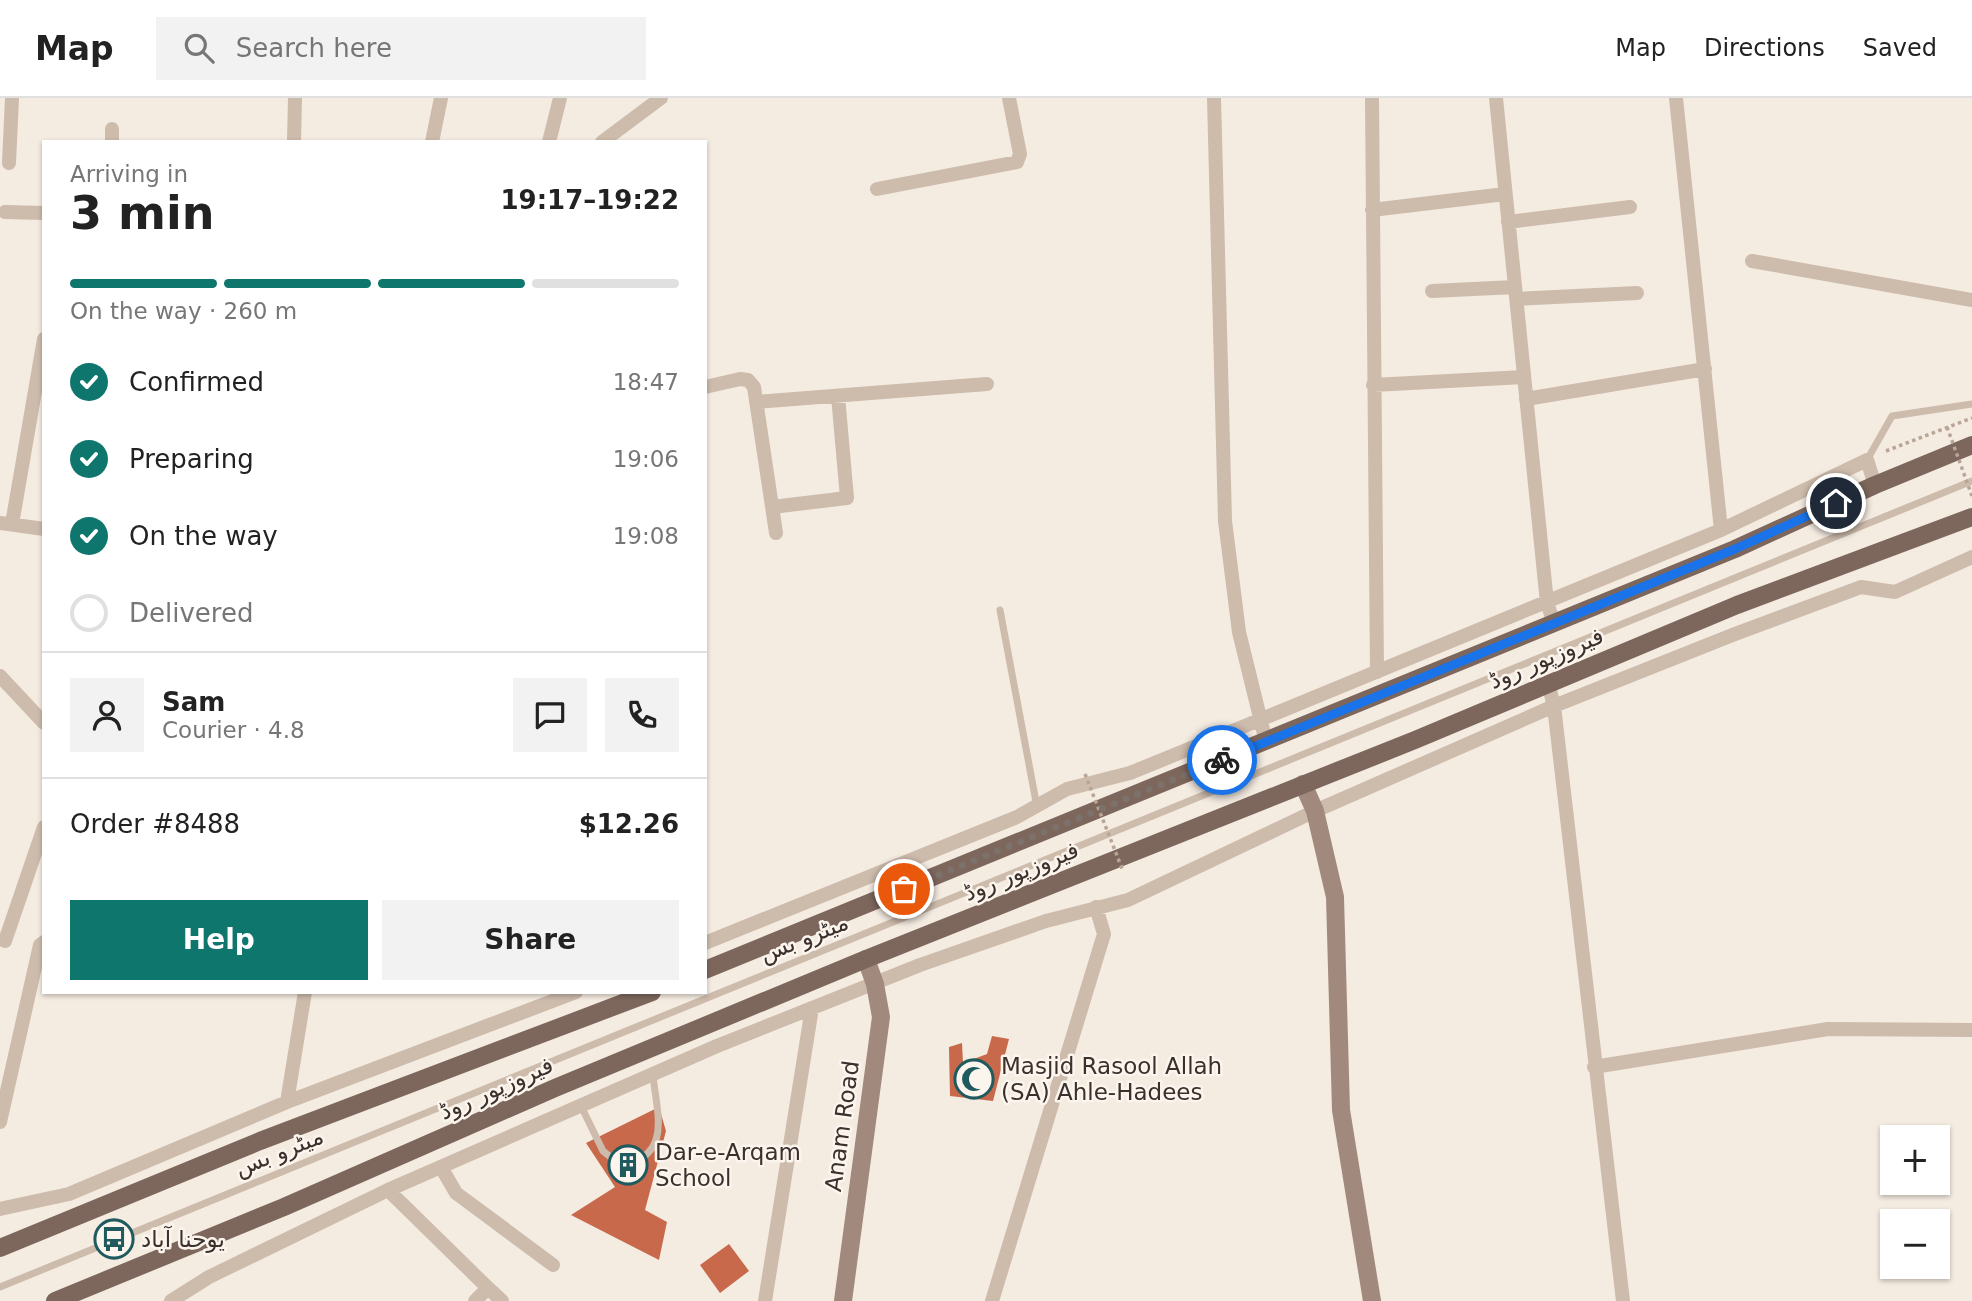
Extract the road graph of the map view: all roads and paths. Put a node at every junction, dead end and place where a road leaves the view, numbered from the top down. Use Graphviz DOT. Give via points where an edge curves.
graph roads {
  1 [pos="12,98"];
  2 [pos="295,98"];
  3 [pos="441,98"];
  4 [pos="559,98"];
  5 [pos="661,98"];
  6 [pos="1009,98"];
  7 [pos="1214,98"];
  8 [pos="1372,98"];
  9 [pos="1496,98"];
  10 [pos="1676,98"];
  11 [pos="294,140"];
  12 [pos="432,140"];
  13 [pos="549,140"];
  14 [pos="605,140"];
  15 [pos="9,163"];
  16 [pos="877,189"];
  17 [pos="1505,194"];
  18 [pos="1630,207"];
  19 [pos="1372,210"];
  20 [pos="5,212"];
  21 [pos="42,213"];
  22 [pos="1508,222"];
  23 [pos="1752,261"];
  24 [pos="1432,291"];
  25 [pos="1515,293"];
  26 [pos="1637,293"];
  27 [pos="1972,299"];
  28 [pos="42,349"];
  29 [pos="1705,369"];
  30 [pos="1524,377"];
  31 [pos="988,384"];
  32 [pos="1373,385"];
  33 [pos="707,387"];
  34 [pos="838,396"];
  35 [pos="1526,399"];
  36 [pos="756,402"];
  37 [pos="1972,404"];
  38 [pos="1972,418"];
  39 [pos="1947,427"];
  40 [pos="1972,445"];
  41 [pos="1889,452"];
  42 [pos="1867,460"];
  43 [pos="1972,481"];
  44 [pos="1875,485"];
  45 [pos="1972,496"];
  46 [pos="772,507"];
  47 [pos="1972,517"];
  48 [pos="6,524"];
  49 [pos="42,529"];
  50 [pos="1721,530"];
  51 [pos="776,533"];
  52 [pos="1972,557"];
  53 [pos="1547,603"];
  54 [pos="1000,610"];
  55 [pos="1554,623"];
  56 [pos="1377,672"];
  57 [pos="0,676"];
  58 [pos="1548,683"];
  59 [pos="1554,706"];
  60 [pos="1258,720"];
  61 [pos="42,721"];
  62 [pos="1266,742"];
  63 [pos="1085,774"];
  64 [pos="1303,784"];
  65 [pos="1037,808"];
  66 [pos="1315,811"];
  67 [pos="42,833"];
  68 [pos="1123,871"];
  69 [pos="1096,907"];
  70 [pos="5,941"];
  71 [pos="707,942"];
  72 [pos="42,944"];
  73 [pos="866,959"];
  74 [pos="707,969"];
  75 [pos="875,984"];
  76 [pos="305,994"];
  77 [pos="571,994"];
  78 [pos="647,994"];
  79 [pos="813,1008"];
  80 [pos="708,1024"];
  81 [pos="1972,1030"];
  82 [pos="717,1046"];
  83 [pos="1594,1067"];
  84 [pos="653,1073"];
  85 [pos="555,1088"];
  86 [pos="287,1102"];
  87 [pos="573,1108"];
  88 [pos="0,1122"];
  89 [pos="440,1167"];
  90 [pos="388,1190"];
  91 [pos="0,1209"];
  92 [pos="0,1248"];
  93 [pos="553,1265"];
  94 [pos="0,1287"];
  95 [pos="488,1288"];
  96 [pos="55,1301"];
  97 [pos="171,1301"];
  98 [pos="475,1301"];
  99 [pos="502,1301"];
  100 [pos="765,1301"];
  101 [pos="843,1301"];
  102 [pos="992,1301"];
  103 [pos="1372,1301"];
  104 [pos="1623,1301"];
  1 -- 15 [label="street"];
  2 -- 11 [label="street"];
  3 -- 12 [label="street"];
  4 -- 13 [label="street"];
  5 -- 14 [label="street"];
  6 -- 16 [label="street" via="1020,154 1017,162"];
  7 -- 60 [label="street" via="1225,521 1238,632"];
  8 -- 19 [label="street"];
  9 -- 17 [label="street"];
  10 -- 29 [label="street"];
  17 -- 19 [label="street"];
  17 -- 22 [label="street"];
  18 -- 22 [label="street"];
  19 -- 32 [label="street"];
  20 -- 21 [label="street"];
  22 -- 25 [label="street"];
  23 -- 27 [label="street"];
  24 -- 25 [label="street"];
  25 -- 26 [label="street"];
  25 -- 30 [label="street"];
  28 -- 48 [label="street"];
  29 -- 35 [label="street"];
  29 -- 50 [label="street"];
  30 -- 32 [label="street"];
  30 -- 35 [label="street"];
  31 -- 34 [label="street"];
  32 -- 56 [label="street"];
  33 -- 36 [label="street" via="748,380"];
  34 -- 36 [label="street"];
  34 -- 46 [label="street" via="847,499"];
  35 -- 53 [label="street"];
  36 -- 46 [label="street"];
  37 -- 42 [label="lane" via="1892,416"];
  38 -- 39 [label="path"];
  39 -- 41 [label="path"];
  39 -- 45 [label="path, bridge"];
  40 -- 44 [label="main road, فیروزپور روڈ"];
  42 -- 44 [label="street"];
  42 -- 50 [label="street"];
  43 -- 94 [label="lane, میٹرو بس"];
  44 -- 55 [label="main road, فیروزپور روڈ" via="1735,549"];
  46 -- 51 [label="street"];
  47 -- 58 [label="main road, فیروزپور روڈ" via="1737,605"];
  48 -- 49 [label="street"];
  50 -- 53 [label="street"];
  52 -- 59 [label="street" via="1895,592 1861,587"];
  53 -- 55 [label="street"];
  53 -- 56 [label="street"];
  54 -- 65 [label="lane"];
  55 -- 62 [label="main road, فیروزپور روڈ"];
  56 -- 60 [label="street"];
  57 -- 61 [label="street"];
  58 -- 59 [label="street"];
  58 -- 64 [label="main road, فیروزپور روڈ"];
  59 -- 66 [label="street"];
  59 -- 83 [label="street"];
  60 -- 62 [label="street"];
  60 -- 65 [label="street" via="1130,773 1067,789"];
  62 -- 74 [label="main road, فیروزپور روڈ"];
  63 -- 68 [label="path, bridge"];
  64 -- 66 [label="street"];
  64 -- 73 [label="main road, فیروزپور روڈ"];
  65 -- 71 [label="street"];
  66 -- 69 [label="street" via="1166,884"];
  66 -- 103 [label="street" via="1335,897 1341,1110"];
  67 -- 70 [label="street"];
  69 -- 75 [label="street" via="1033,925"];
  69 -- 102 [label="street" via="1104,934"];
  72 -- 88 [label="street"];
  73 -- 75 [label="street, Anam Road"];
  73 -- 80 [label="main road, فیروزپور روڈ"];
  75 -- 79 [label="street"];
  75 -- 101 [label="street, Anam Road" via="881,1017"];
  76 -- 86 [label="street"];
  77 -- 86 [label="street"];
  78 -- 92 [label="main road, فیروزپور روڈ" via="260,1141"];
  79 -- 82 [label="street"];
  79 -- 100 [label="street"];
  80 -- 82 [label="street"];
  80 -- 85 [label="main road, فیروزپور روڈ"];
  81 -- 83 [label="street" via="1828,1029"];
  82 -- 84 [label="street"];
  83 -- 104 [label="street"];
  84 -- 87 [label="street"];
  84 -- 87 [label="lane" via="658,1124 650,1156 623,1167 603,1151"];
  85 -- 87 [label="street"];
  85 -- 96 [label="main road, فیروزپور روڈ"];
  86 -- 91 [label="street" via="69,1194"];
  87 -- 89 [label="street"];
  89 -- 90 [label="street"];
  89 -- 93 [label="street" via="456,1193"];
  90 -- 95 [label="street"];
  90 -- 97 [label="street" via="209,1277"];
  95 -- 98 [label="street"];
  95 -- 99 [label="street"];
}
